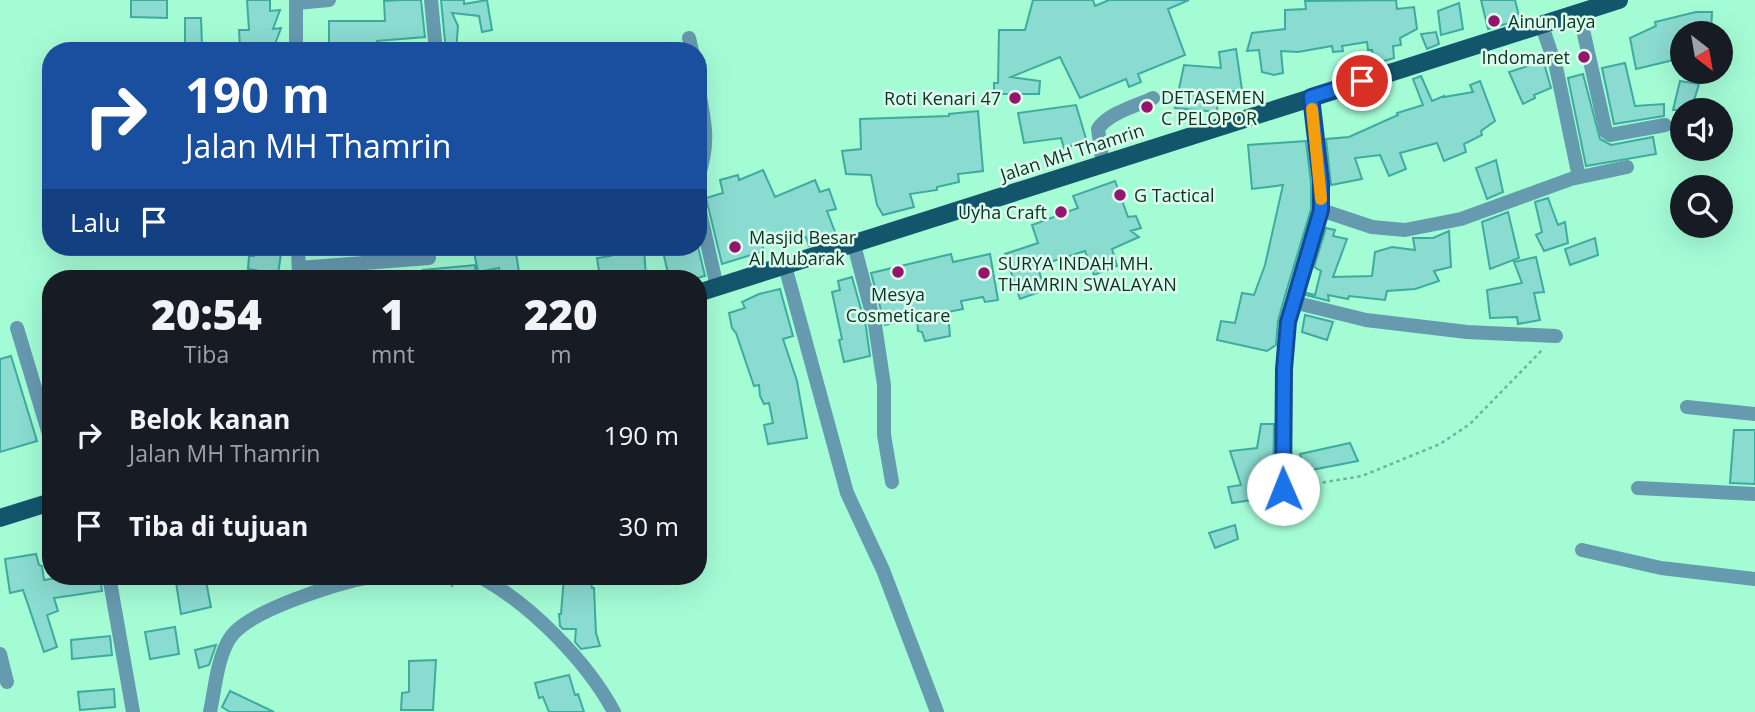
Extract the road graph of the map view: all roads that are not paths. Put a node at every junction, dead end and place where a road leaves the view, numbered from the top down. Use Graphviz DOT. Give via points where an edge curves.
graph roads {
  1 [pos="329,0"];
  2 [pos="431,0"];
  3 [pos="1619,0"];
  4 [pos="296,1"];
  5 [pos="1578,12"];
  6 [pos="1541,23"];
  7 [pos="296,42"];
  8 [pos="435,42"];
  9 [pos="1311,97"];
  10 [pos="1153,98"];
  11 [pos="1665,125"];
  12 [pos="1103,165"];
  13 [pos="1627,167"];
  14 [pos="1580,177"];
  15 [pos="1321,210"];
  16 [pos="707,243"];
  17 [pos="854,245"];
  18 [pos="429,258"];
  19 [pos="785,266"];
  20 [pos="325,270"];
  21 [pos="717,287"];
  22 [pos="707,290"];
  23 [pos="1293,302"];
  24 [pos="17,328"];
  25 [pos="1556,336"];
  26 [pos="1687,407"];
  27 [pos="42,411"];
  28 [pos="1755,414"];
  29 [pos="891,482"];
  30 [pos="1638,488"];
  31 [pos="1283,489"];
  32 [pos="1755,494"];
  33 [pos="42,505"];
  34 [pos="0,518"];
  35 [pos="1583,550"];
  36 [pos="1755,579"];
  37 [pos="111,585"];
  38 [pos="335,585"];
  39 [pos="492,585"];
  40 [pos="0,654"];
  41 [pos="7,682"];
  42 [pos="133,712"];
  43 [pos="210,712"];
  44 [pos="614,712"];
  45 [pos="937,712"];
  1 -- 4 [label="street"];
  2 -- 8 [label="street"];
  3 -- 5 [label="main road, Jalan MH Thamrin"];
  4 -- 7 [label="street"];
  5 -- 6 [label="main road, Jalan MH Thamrin"];
  5 -- 11 [label="street" via="1606,132"];
  6 -- 9 [label="main road, Jalan MH Thamrin"];
  6 -- 14 [label="street" via="1556,67"];
  9 -- 12 [label="main road, Jalan MH Thamrin"];
  9 -- 15 [label="street"];
  10 -- 12 [label="street" via="1100,125"];
  12 -- 17 [label="main road, Jalan MH Thamrin"];
  13 -- 14 [label="street"];
  14 -- 15 [label="street" via="1461,219 1405,230 1372,227"];
  15 -- 23 [label="street"];
  16 -- 21 [label="street"];
  17 -- 19 [label="main road, Jalan MH Thamrin"];
  17 -- 29 [label="street" via="875,325"];
  18 -- 20 [label="street"];
  19 -- 21 [label="main road, Jalan MH Thamrin"];
  19 -- 45 [label="street" via="847,494 883,570"];
  21 -- 22 [label="main road, Jalan MH Thamrin"];
  23 -- 25 [label="street" via="1366,320"];
  23 -- 31 [label="street" via="1284,369"];
  24 -- 27 [label="street"];
  26 -- 28 [label="street"];
  30 -- 32 [label="street"];
  33 -- 34 [label="main road"];
  35 -- 36 [label="street" via="1661,568"];
  37 -- 42 [label="street"];
  38 -- 43 [label="street" via="265,613 237,630 223,654"];
  39 -- 44 [label="street" via="524,606 584,667"];
  40 -- 41 [label="street"];
}
